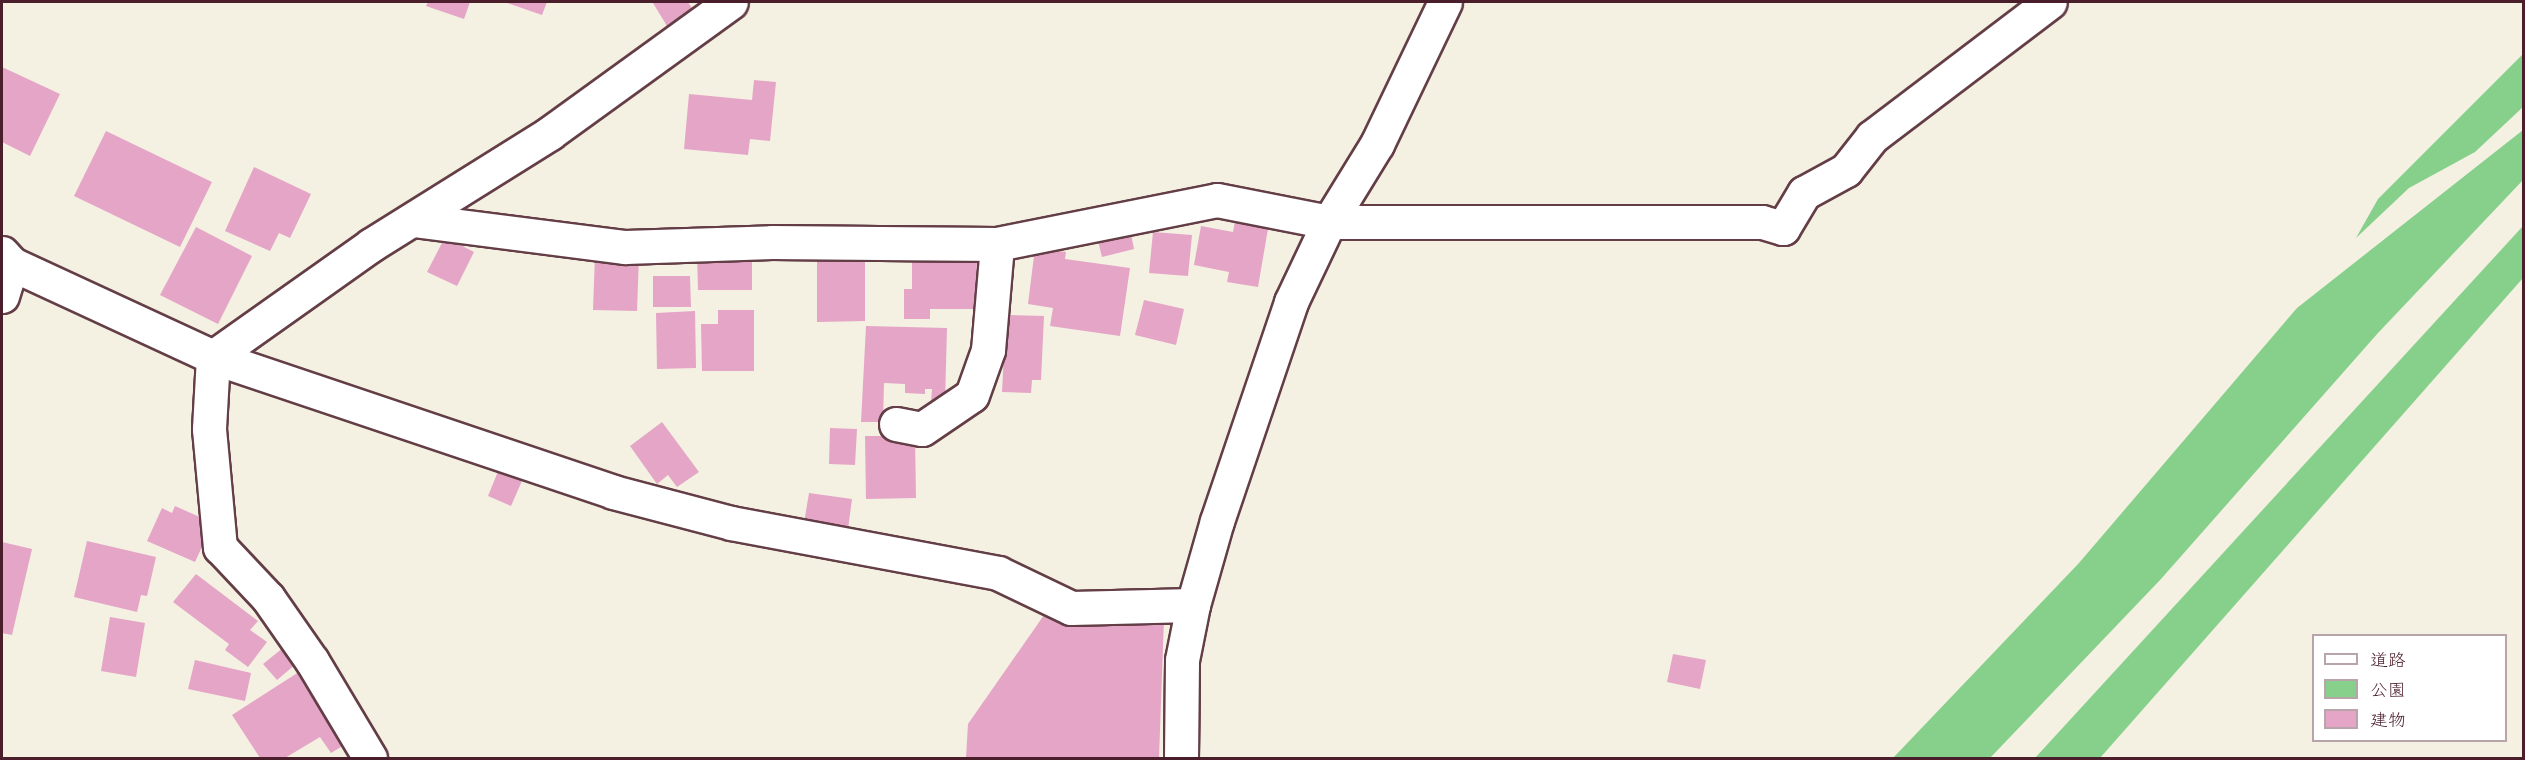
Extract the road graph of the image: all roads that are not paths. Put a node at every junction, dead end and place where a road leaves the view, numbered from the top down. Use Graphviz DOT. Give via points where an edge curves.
graph roads {
  1 [pos="731,2"];
  2 [pos="1445,2"];
  3 [pos="2050,2"];
  4 [pos="413,220"];
  5 [pos="1329,222"];
  6 [pos="997,244"];
  7 [pos="7,259"];
  8 [pos="2,296"];
  9 [pos="213,357"];
  10 [pos="896,424"];
  11 [pos="1193,605"];
  12 [pos="370,759"];
  13 [pos="1180,759"];
  1 -- 4 [label="street" via="550,133"];
  2 -- 5 [label="street" via="1377,144"];
  3 -- 5 [label="street" via="1872,137 1846,170 1804,193 1782,228 1762,222"];
  4 -- 6 [label="street" via="625,247 772,242"];
  4 -- 9 [label="street" via="371,245"];
  5 -- 6 [label="street" via="1216,200"];
  5 -- 11 [label="street" via="1291,302 1216,521"];
  6 -- 10 [label="street" via="988,350 972,395 922,429"];
  7 -- 8 [label="street"];
  7 -- 9 [label="street"];
  9 -- 11 [label="street" via="613,492 731,523 998,573 1071,608"];
  9 -- 12 [label="street" via="209,429 220,547 268,598 312,661"];
  11 -- 13 [label="street" via="1182,660"];
}
